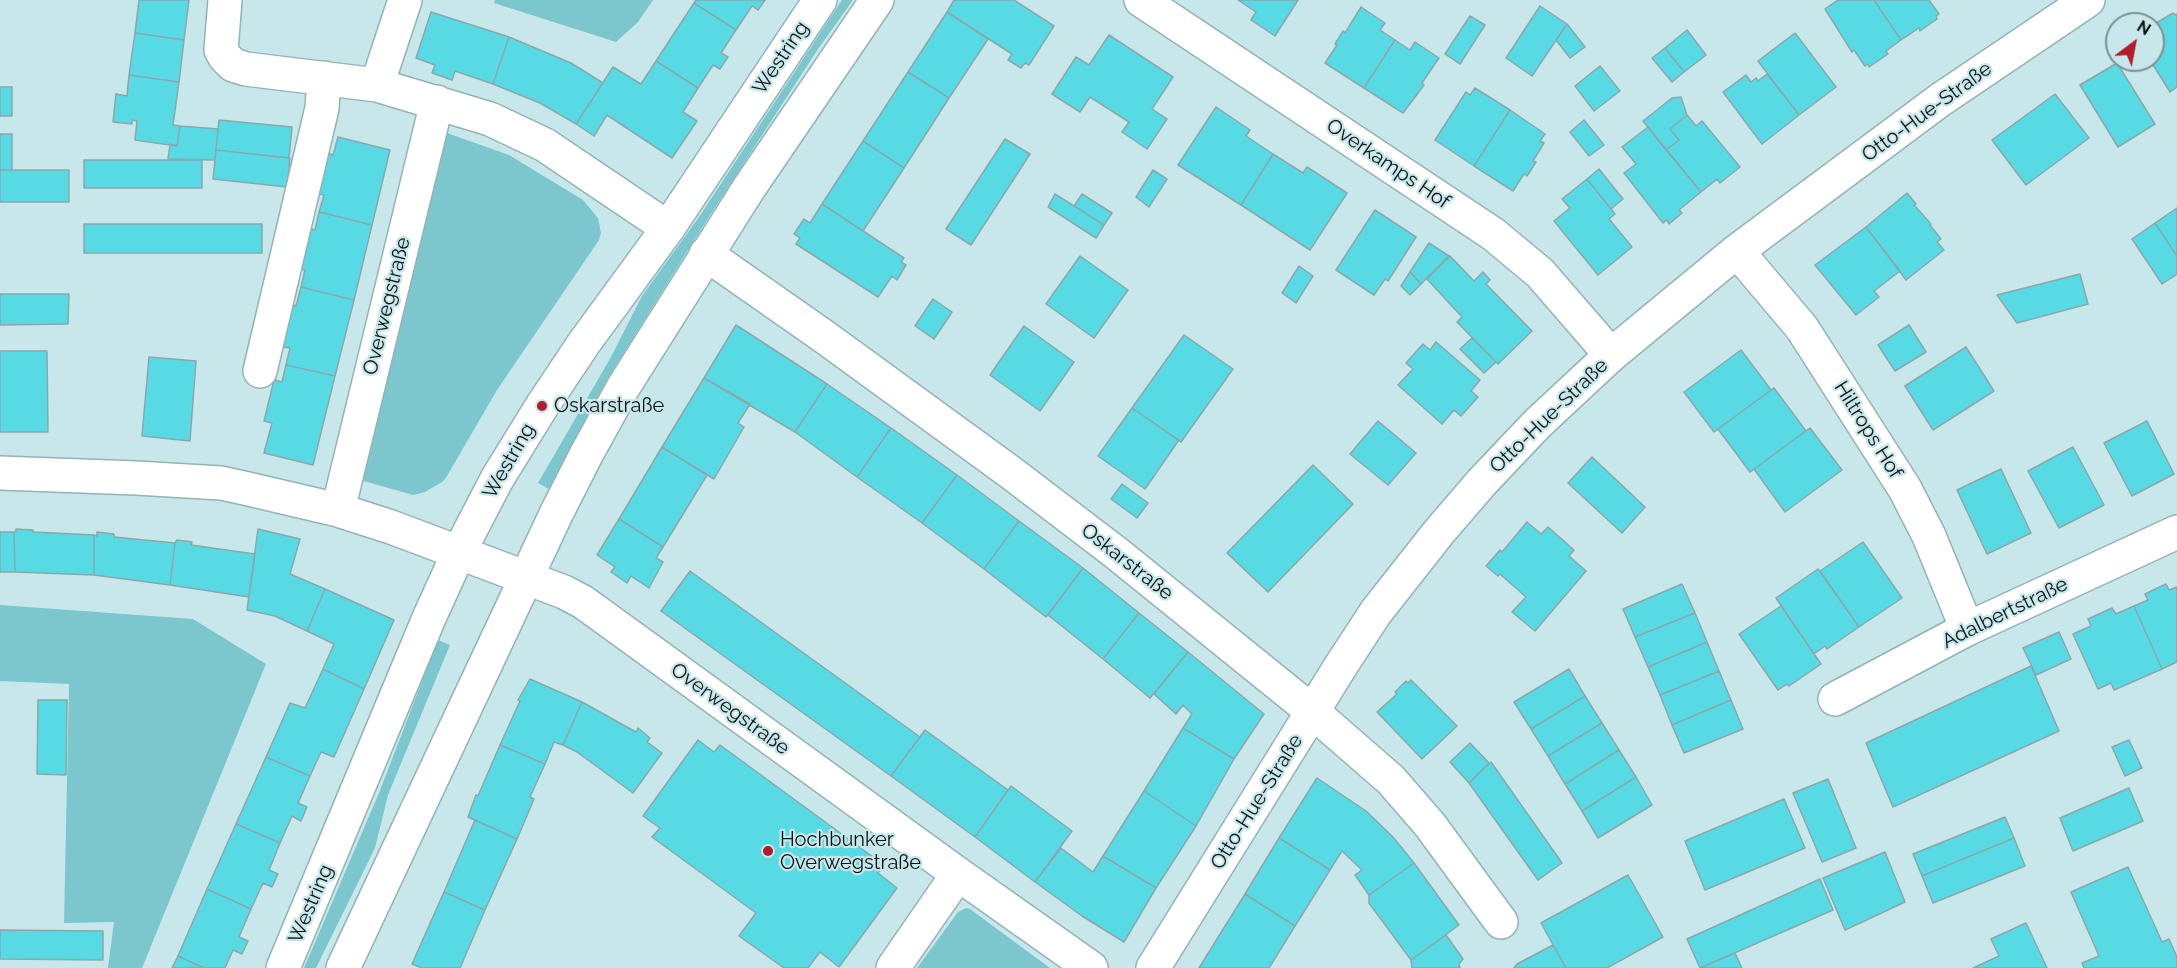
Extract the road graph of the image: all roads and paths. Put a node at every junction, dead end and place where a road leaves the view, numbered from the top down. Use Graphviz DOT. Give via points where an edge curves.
graph roads {
  1 [pos="225,0"];
  2 [pos="405,0"];
  3 [pos="820,0"];
  4 [pos="877,0"];
  5 [pos="1141,0"];
  6 [pos="2088,0"];
  7 [pos="324,78"];
  8 [pos="377,85"];
  9 [pos="437,102"];
  10 [pos="668,228"];
  11 [pos="1737,251"];
  12 [pos="706,254"];
  13 [pos="1611,355"];
  14 [pos="260,371"];
  15 [pos="0,473"];
  16 [pos="338,510"];
  17 [pos="2177,532"];
  18 [pos="459,552"];
  19 [pos="526,578"];
  20 [pos="1967,629"];
  21 [pos="1835,699"];
  22 [pos="1313,712"];
  23 [pos="958,874"];
  24 [pos="1501,922"];
  25 [pos="283,968"];
  26 [pos="343,968"];
  27 [pos="893,968"];
  28 [pos="1091,968"];
  29 [pos="1153,968"];
  1 -- 7 [label="street" via="221,50 233,64"];
  2 -- 8 [label="street"];
  3 -- 10 [label="street, Westring"];
  4 -- 12 [label="street"];
  5 -- 13 [label="street, Overkamps Hof" via="1493,234 1540,273"];
  6 -- 11 [label="street, Otto-Hue-Straße" via="1940,100"];
  7 -- 8 [label="street"];
  7 -- 14 [label="street" via="322,108"];
  8 -- 9 [label="street"];
  9 -- 10 [label="street" via="490,119 545,145"];
  9 -- 16 [label="street, Overwegstraße"];
  10 -- 18 [label="street, Westring" via="542,406 497,479"];
  11 -- 13 [label="street, Otto-Hue-Straße"];
  11 -- 20 [label="street, Hiltrops Hof" via="1802,328 1905,489"];
  12 -- 19 [label="street" via="608,415"];
  12 -- 22 [label="street, Oskarstraße" via="1020,479"];
  13 -- 22 [label="street, Otto-Hue-Straße" via="1537,424 1439,532 1376,612"];
  15 -- 16 [label="street, Overwegstraße" via="221,483"];
  16 -- 18 [label="street, Overwegstraße"];
  17 -- 20 [label="street, Adalbertstraße"];
  18 -- 19 [label="street, Overwegstraße"];
  18 -- 25 [label="street, Westring"];
  19 -- 23 [label="street, Overwegstraße" via="583,602"];
  19 -- 26 [label="street"];
  20 -- 21 [label="street, Adalbertstraße"];
  22 -- 24 [label="street, Oskarstraße" via="1391,780 1430,825"];
  22 -- 29 [label="street, Otto-Hue-Straße"];
  23 -- 27 [label="street"];
  23 -- 28 [label="street, Overwegstraße"];
}
